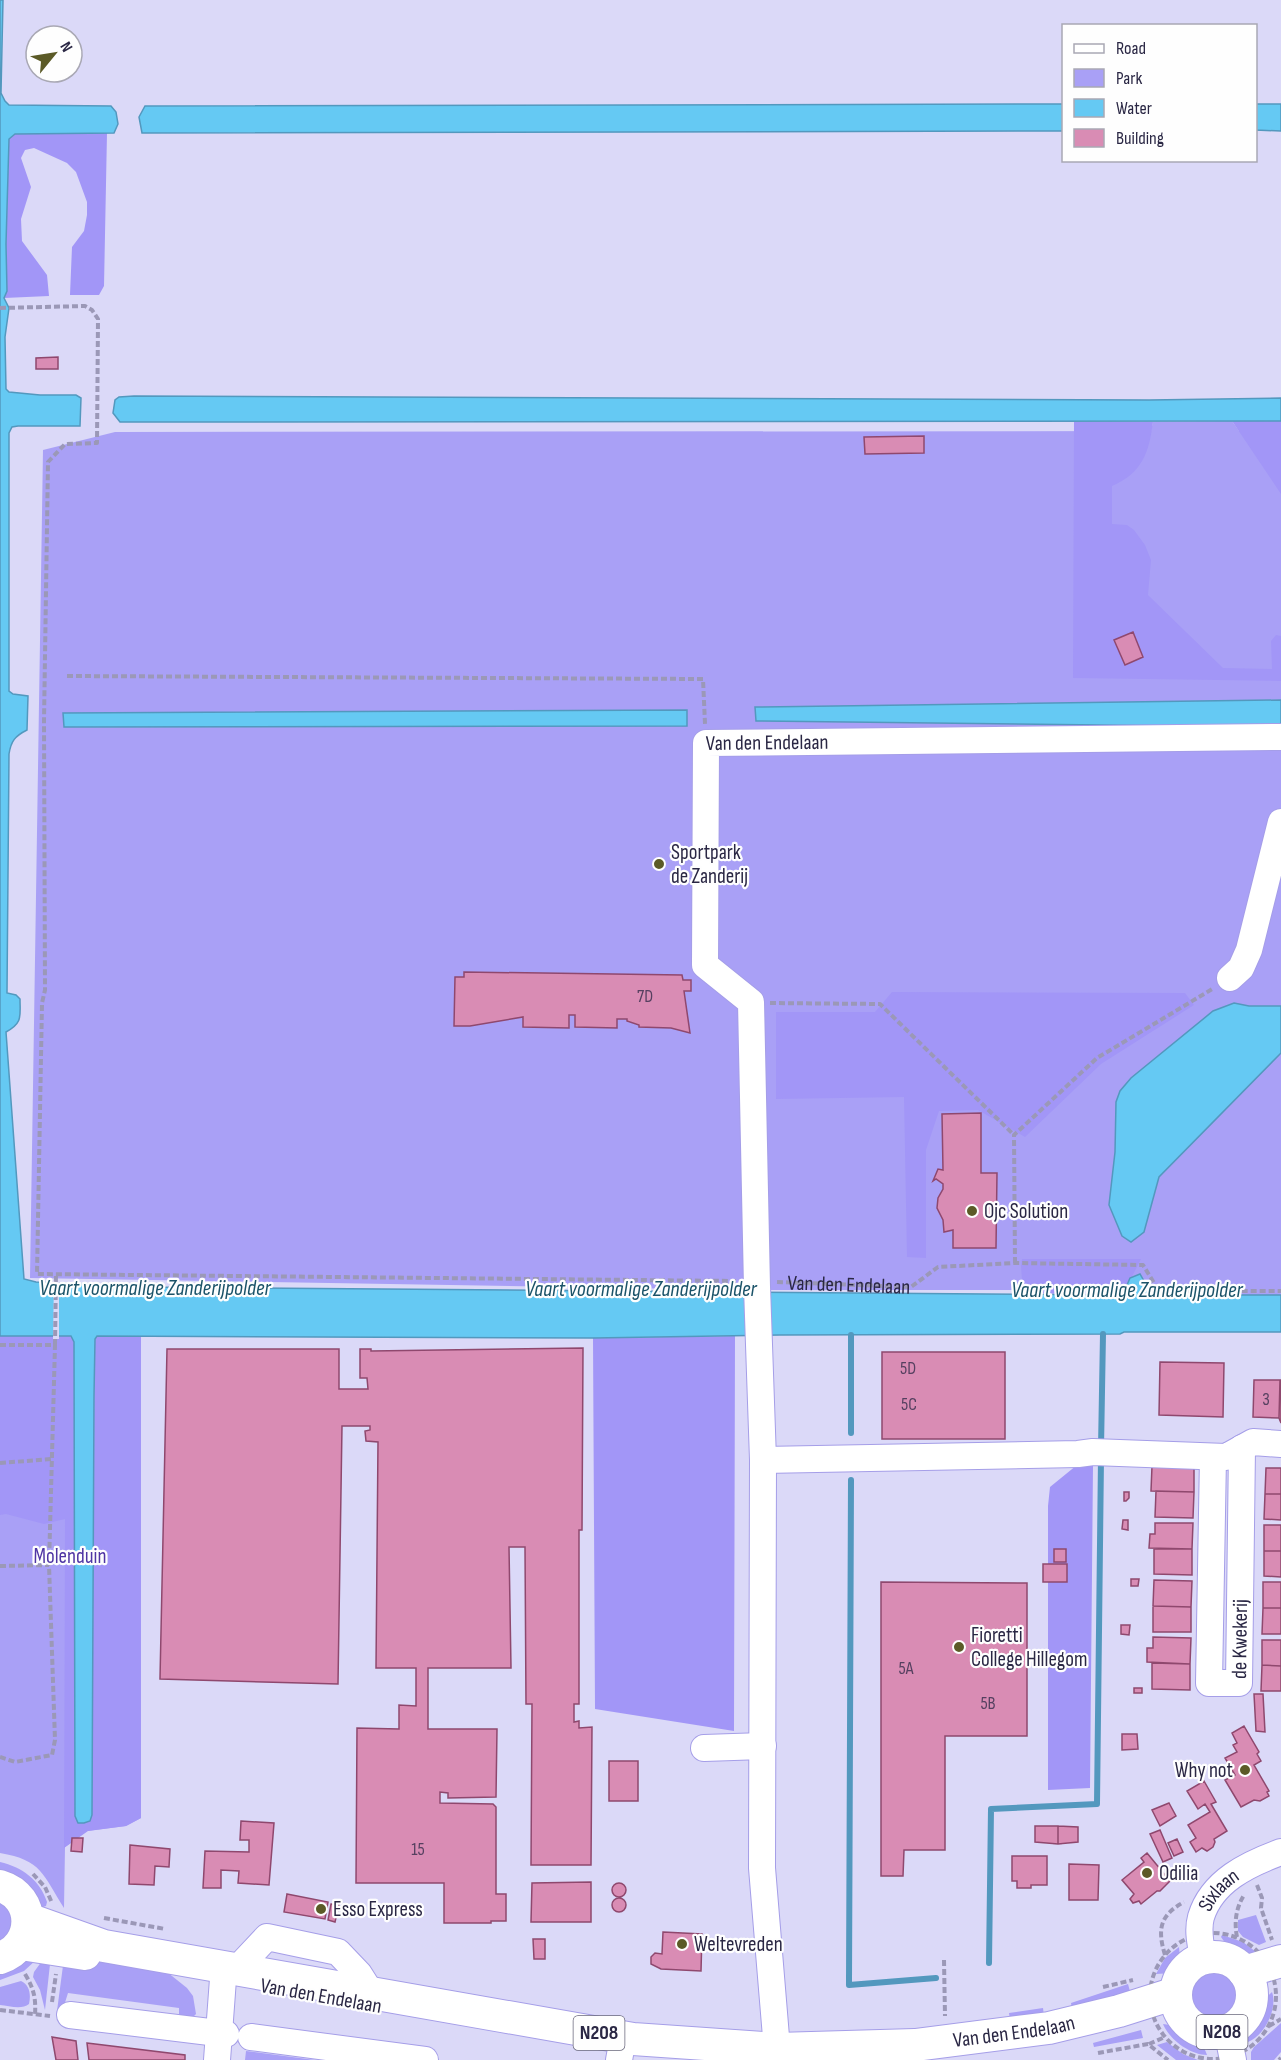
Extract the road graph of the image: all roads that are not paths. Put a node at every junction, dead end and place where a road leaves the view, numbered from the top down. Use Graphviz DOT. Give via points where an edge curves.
graph roads {
  1 [pos="1281,737"];
  2 [pos="1281,822"];
  3 [pos="1230,978"];
  4 [pos="1281,1444"];
  5 [pos="1242,1448"];
  6 [pos="1213,1457"];
  7 [pos="763,1460"];
  8 [pos="763,1746"];
  9 [pos="704,1748"];
  10 [pos="1281,1852"];
  11 [pos="0,1886"];
  12 [pos="19,1949"];
  13 [pos="1203,1959"];
  14 [pos="1281,1961"];
  15 [pos="230,1974"];
  16 [pos="1281,1980"];
  17 [pos="1247,1984"];
  18 [pos="1174,2014"];
  19 [pos="70,2015"];
  20 [pos="222,2034"];
  21 [pos="251,2037"];
  22 [pos="1230,2045"];
  23 [pos="784,2054"];
  24 [pos="620,2055"];
  25 [pos="217,2060"];
  26 [pos="425,2060"];
  27 [pos="811,2060"];
  1 -- 7 [label="street, Van den Endelaan" via="706,743 705,965 752,1002"];
  2 -- 3 [label="street" via="1249,950 1241,968"];
  4 -- 5 [label="street" via="1253,1442"];
  5 -- 6 [label="street" via="1226,1457"];
  5 -- 6 [label="street, de Kwekerij" via="1239,1683 1209,1683"];
  6 -- 7 [label="street" via="1094,1452"];
  7 -- 8 [label="street, Van den Endelaan"];
  8 -- 9 [label="street"];
  8 -- 23 [label="street, Van den Endelaan" via="762,1868"];
  10 -- 13 [label="street, Sixlaan" via="1233,1874 1209,1899 1200,1923"];
  11 -- 12 [label="main road" via="19,1897 26,1910"];
  12 -- 15 [label="main road, Van den Endelaan / N208" via="104,1946"];
  13 -- 17 [label="main road" via="1214,1957 1235,1964"];
  13 -- 18 [label="main road, N208" via="1186,1969 1179,1980"];
  14 -- 17 [label="main road"];
  15 -- 20 [label="street"];
  15 -- 23 [label="main road, Van den Endelaan / N208" via="371,1993 633,2039"];
  15 -- 24 [label="main road, Van den Endelaan / N208"];
  16 -- 17 [label="main road, N208"];
  17 -- 22 [label="main road, N208" via="1250,2007 1237,2025"];
  18 -- 22 [label="main road, N208" via="1203,2031 1215,2033"];
  18 -- 23 [label="main road, Van den Endelaan / N208" via="1119,2011 1049,2028 915,2045"];
  18 -- 27 [label="main road, Van den Endelaan / N208" via="1144,2023 974,2050"];
  19 -- 20 [label="street"];
  20 -- 25 [label="street"];
  21 -- 26 [label="street"];
  23 -- 24 [label="main road, Van den Endelaan / N208" via="734,2059"];
}
